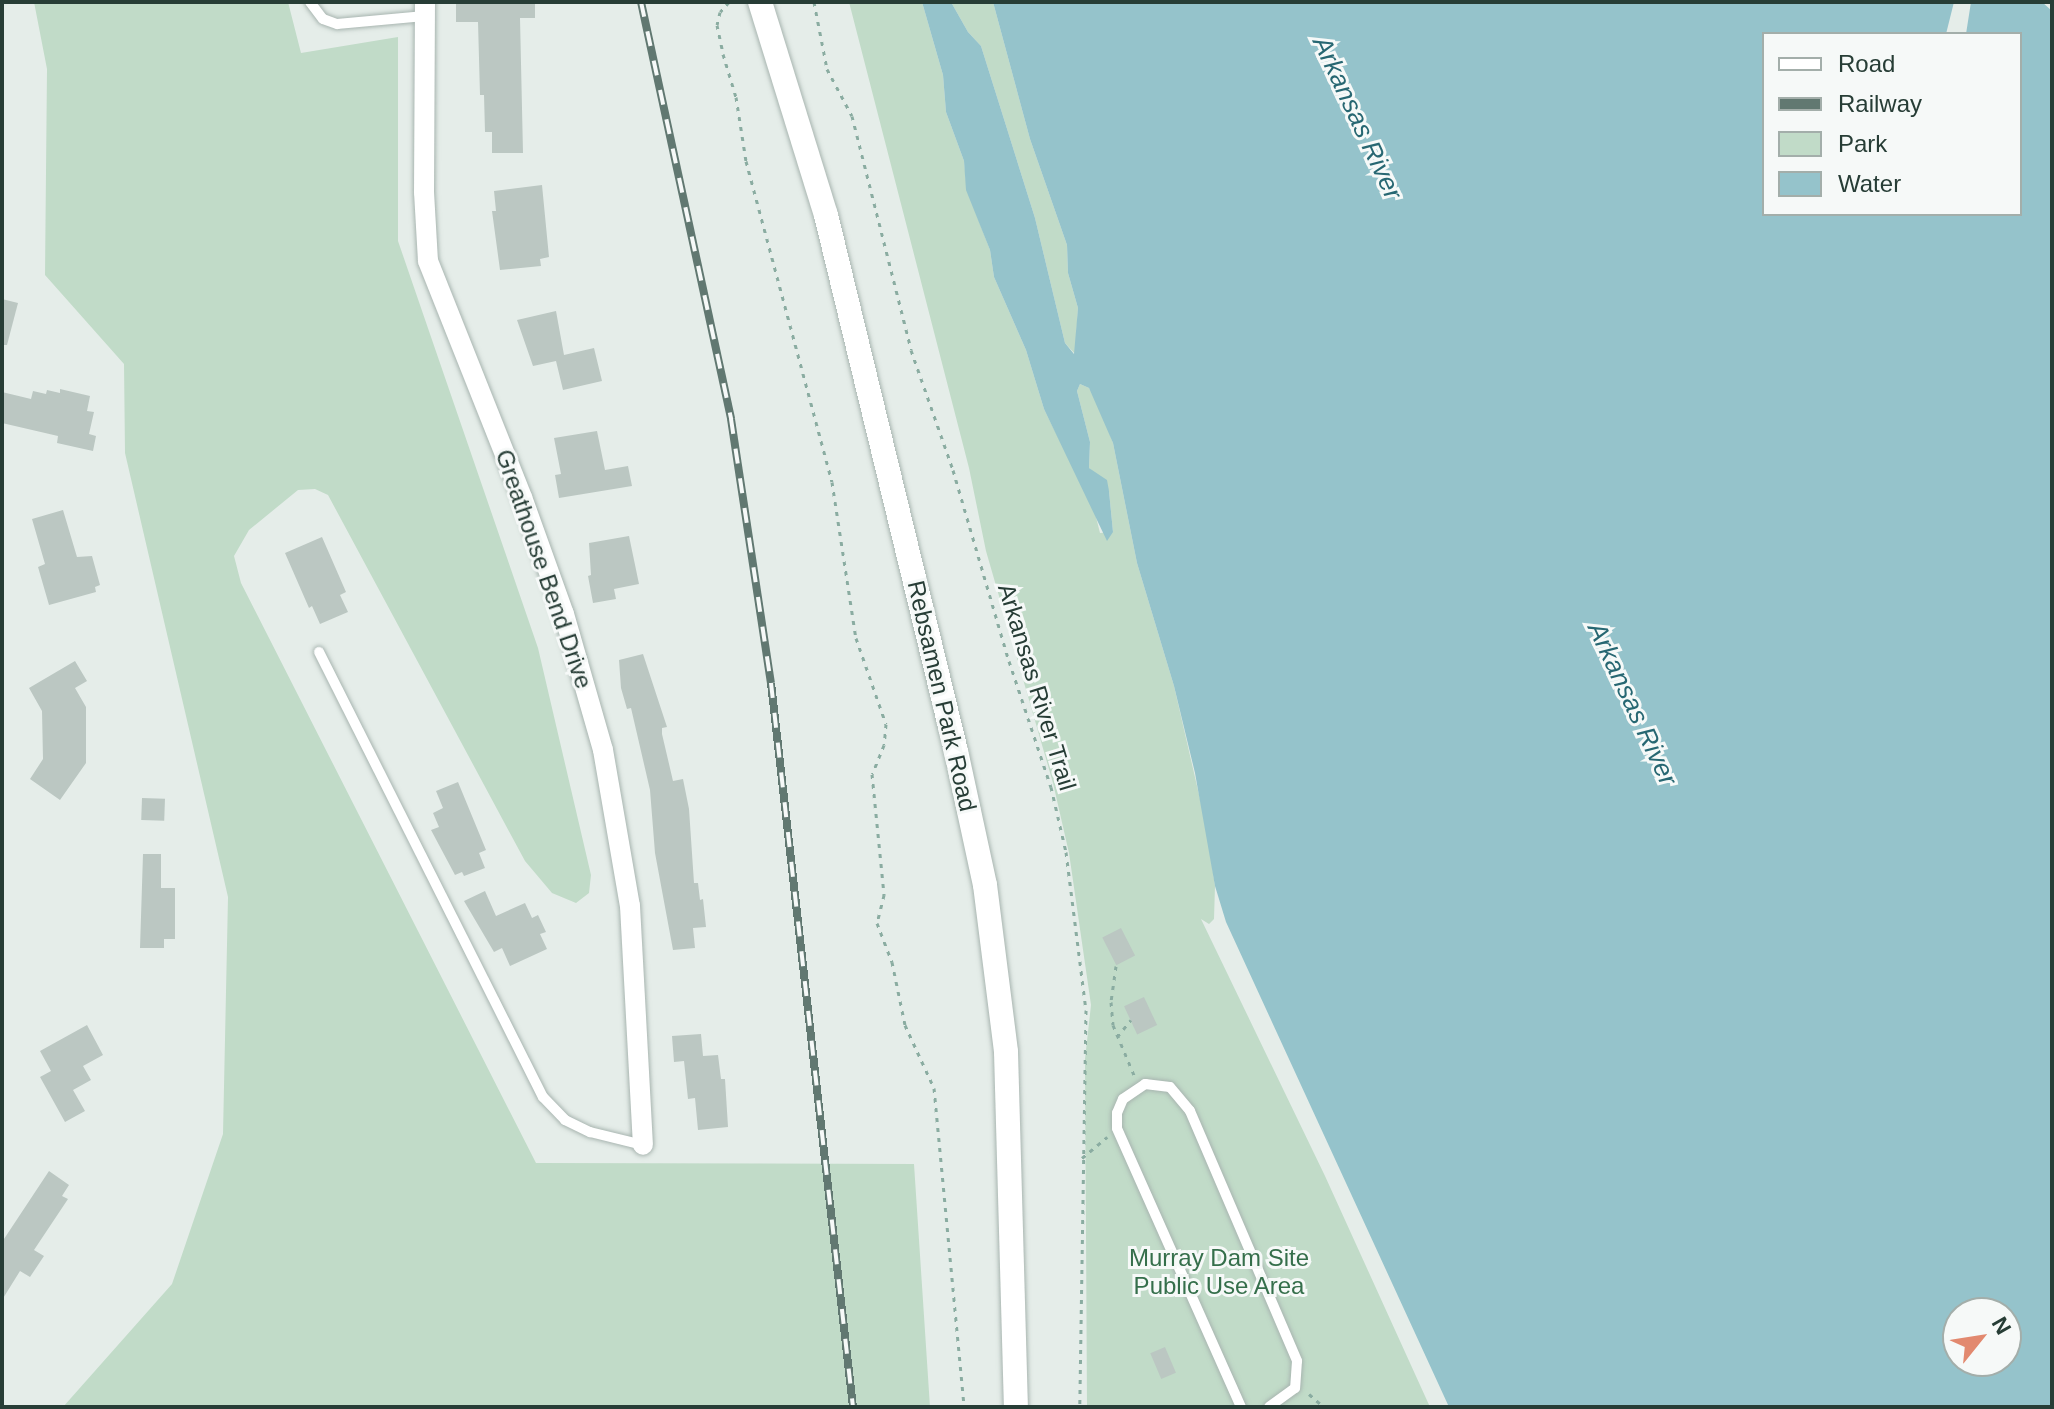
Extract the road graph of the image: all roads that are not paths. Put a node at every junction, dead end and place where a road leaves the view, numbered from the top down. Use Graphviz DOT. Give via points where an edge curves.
graph roads {
  1 [pos="310,2"];
  2 [pos="760,2"];
  3 [pos="425,9"];
  4 [pos="319,652"];
  5 [pos="643,1145"];
  6 [pos="1016,1407"];
  7 [pos="1241,1407"];
  8 [pos="1269,1407"];
  1 -- 3 [label="lane" via="323,19 337,24"];
  2 -- 6 [label="street, Rebsamen Park Road" via="826,215 987,897 1006,1052"];
  3 -- 5 [label="street, Greathouse Bend Drive" via="428,261 548,570 603,750 630,906"];
  4 -- 5 [label="lane" via="543,1097 565,1120 590,1132"];
  7 -- 8 [label="lane" via="1117,1128 1119,1106 1139,1086 1170,1087 1190,1111 1297,1361 1295,1388"];
}
